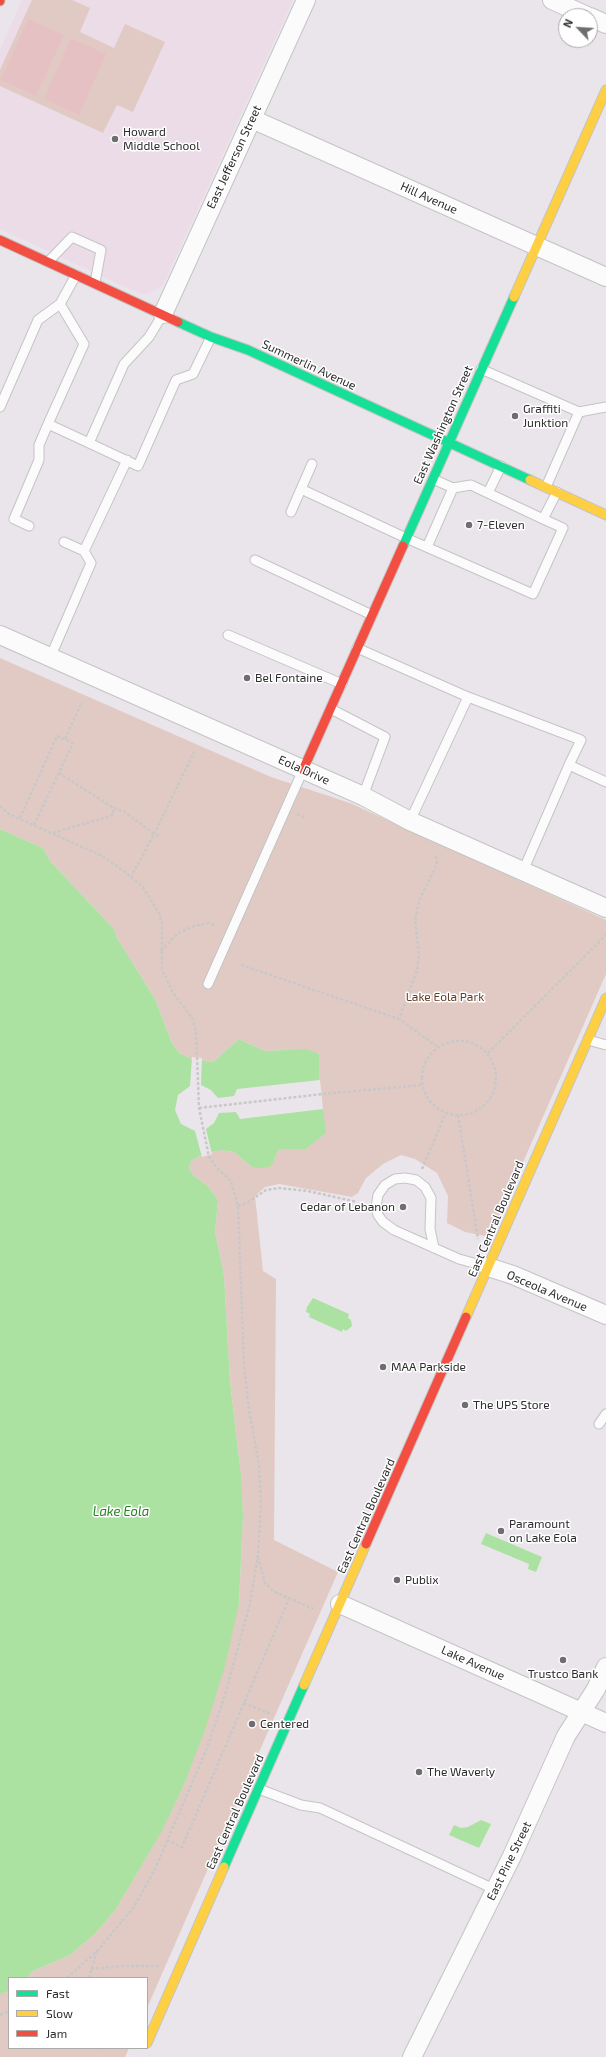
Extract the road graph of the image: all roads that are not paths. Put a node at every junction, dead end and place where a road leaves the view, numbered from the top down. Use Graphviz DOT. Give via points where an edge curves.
graph roads {
  1 [pos="306,0"];
  2 [pos="552,0"];
  3 [pos="570,8"];
  4 [pos="606,90"];
  5 [pos="252,119"];
  6 [pos="0,240"];
  7 [pos="536,246"];
  8 [pos="48,262"];
  9 [pos="76,275"];
  10 [pos="606,277"];
  11 [pos="95,283"];
  12 [pos="60,304"];
  13 [pos="162,314"];
  14 [pos="211,337"];
  15 [pos="481,369"];
  16 [pos="0,407"];
  17 [pos="606,407"];
  18 [pos="579,412"];
  19 [pos="48,424"];
  20 [pos="449,442"];
  21 [pos="89,443"];
  22 [pos="127,460"];
  23 [pos="312,464"];
  24 [pos="501,466"];
  25 [pos="432,479"];
  26 [pos="546,487"];
  27 [pos="454,488"];
  28 [pos="301,489"];
  29 [pos="557,492"];
  30 [pos="488,493"];
  31 [pos="291,512"];
  32 [pos="606,515"];
  33 [pos="544,519"];
  34 [pos="29,526"];
  35 [pos="406,538"];
  36 [pos="64,542"];
  37 [pos="427,547"];
  38 [pos="84,551"];
  39 [pos="255,560"];
  40 [pos="372,615"];
  41 [pos="0,635"];
  42 [pos="228,635"];
  43 [pos="358,648"];
  44 [pos="50,658"];
  45 [pos="342,684"];
  46 [pos="468,697"];
  47 [pos="331,709"];
  48 [pos="569,765"];
  49 [pos="304,770"];
  50 [pos="606,782"];
  51 [pos="363,796"];
  52 [pos="410,821"];
  53 [pos="523,870"];
  54 [pos="606,908"];
  55 [pos="208,984"];
  56 [pos="606,998"];
  57 [pos="588,1040"];
  58 [pos="606,1045"];
  59 [pos="434,1248"];
  60 [pos="488,1268"];
  61 [pos="606,1316"];
  62 [pos="606,1414"];
  63 [pos="599,1424"];
  64 [pos="340,1604"];
  65 [pos="606,1667"];
  66 [pos="582,1712"];
  67 [pos="606,1723"];
  68 [pos="258,1789"];
  69 [pos="496,1890"];
  70 [pos="148,2041"];
  71 [pos="412,2057"];
  1 -- 5 [label="street, East Jefferson Street"];
  2 -- 3 [label="street"];
  4 -- 7 [label="street, East Washington Street"];
  5 -- 7 [label="street, Hill Avenue"];
  5 -- 13 [label="street, East Jefferson Street"];
  6 -- 8 [label="street, Summerlin Avenue"];
  7 -- 10 [label="street, Hill Avenue"];
  7 -- 15 [label="street, East Washington Street"];
  8 -- 9 [label="street, Summerlin Avenue"];
  8 -- 11 [label="lane" via="72,237 101,250"];
  9 -- 11 [label="street, Summerlin Avenue"];
  9 -- 12 [label="lane"];
  11 -- 13 [label="street, Summerlin Avenue"];
  12 -- 16 [label="lane" via="38,320"];
  12 -- 19 [label="lane" via="84,344"];
  13 -- 14 [label="street, Summerlin Avenue"];
  13 -- 21 [label="lane" via="149,337 124,364"];
  14 -- 20 [label="street, Summerlin Avenue" via="248,350"];
  14 -- 22 [label="lane" via="193,374 176,380 138,466"];
  15 -- 18 [label="lane"];
  15 -- 20 [label="street, East Washington Street"];
  17 -- 18 [label="lane"];
  18 -- 26 [label="lane"];
  19 -- 21 [label="lane"];
  19 -- 34 [label="lane" via="39,445 39,460 14,519"];
  20 -- 24 [label="street, Summerlin Avenue"];
  20 -- 25 [label="street, East Washington Street"];
  21 -- 22 [label="lane"];
  22 -- 38 [label="lane"];
  23 -- 28 [label="lane"];
  24 -- 26 [label="street, Summerlin Avenue"];
  24 -- 30 [label="lane"];
  25 -- 27 [label="lane"];
  25 -- 35 [label="street, East Washington Street"];
  26 -- 29 [label="street, Summerlin Avenue"];
  27 -- 30 [label="lane" via="471,485"];
  27 -- 37 [label="lane"];
  28 -- 31 [label="lane"];
  28 -- 35 [label="lane"];
  29 -- 32 [label="street, Summerlin Avenue"];
  29 -- 33 [label="lane"];
  30 -- 33 [label="lane"];
  33 -- 37 [label="lane" via="563,528 533,594"];
  35 -- 37 [label="lane"];
  35 -- 40 [label="street, East Washington Street"];
  36 -- 38 [label="lane"];
  38 -- 44 [label="lane" via="91,564"];
  39 -- 40 [label="lane"];
  40 -- 43 [label="street, East Washington Street"];
  41 -- 44 [label="street, Eola Drive"];
  42 -- 45 [label="lane"];
  43 -- 45 [label="street, East Washington Street"];
  43 -- 46 [label="lane"];
  44 -- 49 [label="street, Eola Drive"];
  45 -- 47 [label="street, East Washington Street"];
  46 -- 48 [label="lane" via="581,740"];
  46 -- 52 [label="lane"];
  47 -- 49 [label="street, East Washington Street"];
  47 -- 51 [label="lane" via="385,738"];
  48 -- 50 [label="lane"];
  48 -- 53 [label="lane"];
  49 -- 51 [label="street, Eola Drive"];
  49 -- 55 [label="lane"];
  51 -- 52 [label="street, Eola Drive"];
  52 -- 53 [label="street, Eola Drive"];
  53 -- 54 [label="street, Eola Drive"];
  56 -- 57 [label="street, East Central Boulevard"];
  57 -- 58 [label="lane"];
  57 -- 60 [label="street, East Central Boulevard"];
  59 -- 59 [label="lane" via="430,1229 431,1198 425,1187 416,1180 405,1178 395,1179 385,1185 378,1195 376,1207 383,1222 394,1230"];
  59 -- 60 [label="lane"];
  60 -- 61 [label="street, Osceola Avenue" via="513,1275"];
  60 -- 64 [label="street, East Central Boulevard"];
  62 -- 63 [label="lane"];
  64 -- 66 [label="street, Lake Avenue"];
  64 -- 68 [label="street, East Central Boulevard"];
  65 -- 66 [label="street, East Pine Street"];
  66 -- 67 [label="street, Lake Avenue"];
  66 -- 69 [label="street, East Pine Street" via="566,1736"];
  68 -- 69 [label="lane" via="301,1805 320,1808"];
  68 -- 70 [label="street, East Central Boulevard"];
  69 -- 71 [label="street, East Pine Street"];
}
